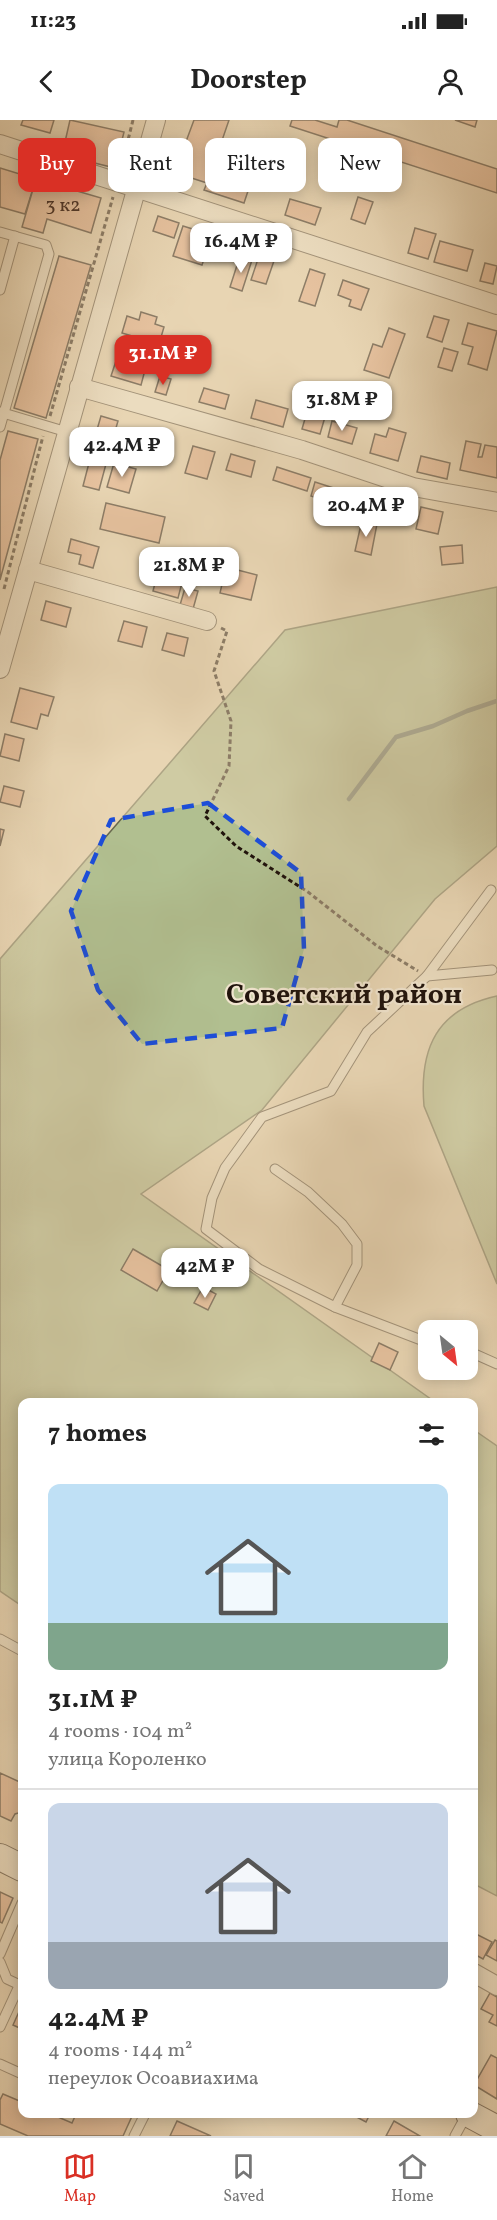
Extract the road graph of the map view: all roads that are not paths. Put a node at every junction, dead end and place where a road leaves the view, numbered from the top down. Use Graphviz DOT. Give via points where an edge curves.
graph roads {
  1 [pos="156,120"];
  2 [pos="151,138"];
  3 [pos="0,144"];
  4 [pos="108,179"];
  5 [pos="135,192"];
  6 [pos="148,192"];
  7 [pos="0,231"];
  8 [pos="15,236"];
  9 [pos="0,290"];
  10 [pos="497,305"];
  11 [pos="79,387"];
  12 [pos="2,413"];
  13 [pos="0,427"];
  14 [pos="67,432"];
  15 [pos="497,502"];
  16 [pos="28,570"];
  17 [pos="207,621"];
  18 [pos="0,669"];
  19 [pos="491,890"];
  20 [pos="492,970"];
  21 [pos="427,976"];
  22 [pos="275,1169"];
  23 [pos="335,1307"];
  24 [pos="418,1339"];
  25 [pos="478,1355"];
  26 [pos="497,1364"];
  27 [pos="0,1639"];
  28 [pos="18,1649"];
  29 [pos="0,1857"];
  30 [pos="18,1866"];
  31 [pos="18,1910"];
  32 [pos="4,1933"];
  33 [pos="0,1954"];
  34 [pos="0,1962"];
  35 [pos="478,1975"];
  36 [pos="18,1984"];
  37 [pos="497,1986"];
  38 [pos="18,1991"];
  39 [pos="0,2027"];
  40 [pos="0,2064"];
  41 [pos="18,2072"];
  42 [pos="143,2118"];
  43 [pos="466,2118"];
  44 [pos="476,2118"];
  45 [pos="497,2129"];
  46 [pos="134,2136"];
  47 [pos="455,2136"];
  1 -- 2 [label="street"];
  3 -- 4 [label="street"];
  5 -- 11 [label="street"];
  6 -- 10 [label="street"];
  7 -- 8 [label="lane"];
  8 -- 9 [label="lane"];
  8 -- 12 [label="lane" via="46,245 49,254"];
  11 -- 14 [label="street"];
  11 -- 15 [label="street" via="302,450 413,487"];
  12 -- 13 [label="lane"];
  12 -- 14 [label="lane"];
  14 -- 16 [label="street"];
  16 -- 17 [label="street"];
  16 -- 18 [label="street"];
  19 -- 21 [label="lane"];
  20 -- 21 [label="lane"];
  21 -- 23 [label="lane" via="367,1032 331,1091 262,1117 225,1168 213,1198 206,1229 260,1269"];
  22 -- 23 [label="lane" via="308,1192 357,1244 357,1265"];
  23 -- 24 [label="lane"];
  25 -- 26 [label="lane"];
  27 -- 28 [label="lane"];
  29 -- 30 [label="main road"];
  31 -- 32 [label="lane"];
  32 -- 33 [label="lane"];
  34 -- 36 [label="lane" via="7,1979"];
  35 -- 37 [label="street"];
  38 -- 39 [label="lane"];
  40 -- 41 [label="lane"];
  42 -- 46 [label="lane"];
  43 -- 47 [label="lane"];
  44 -- 45 [label="main road"];
}
